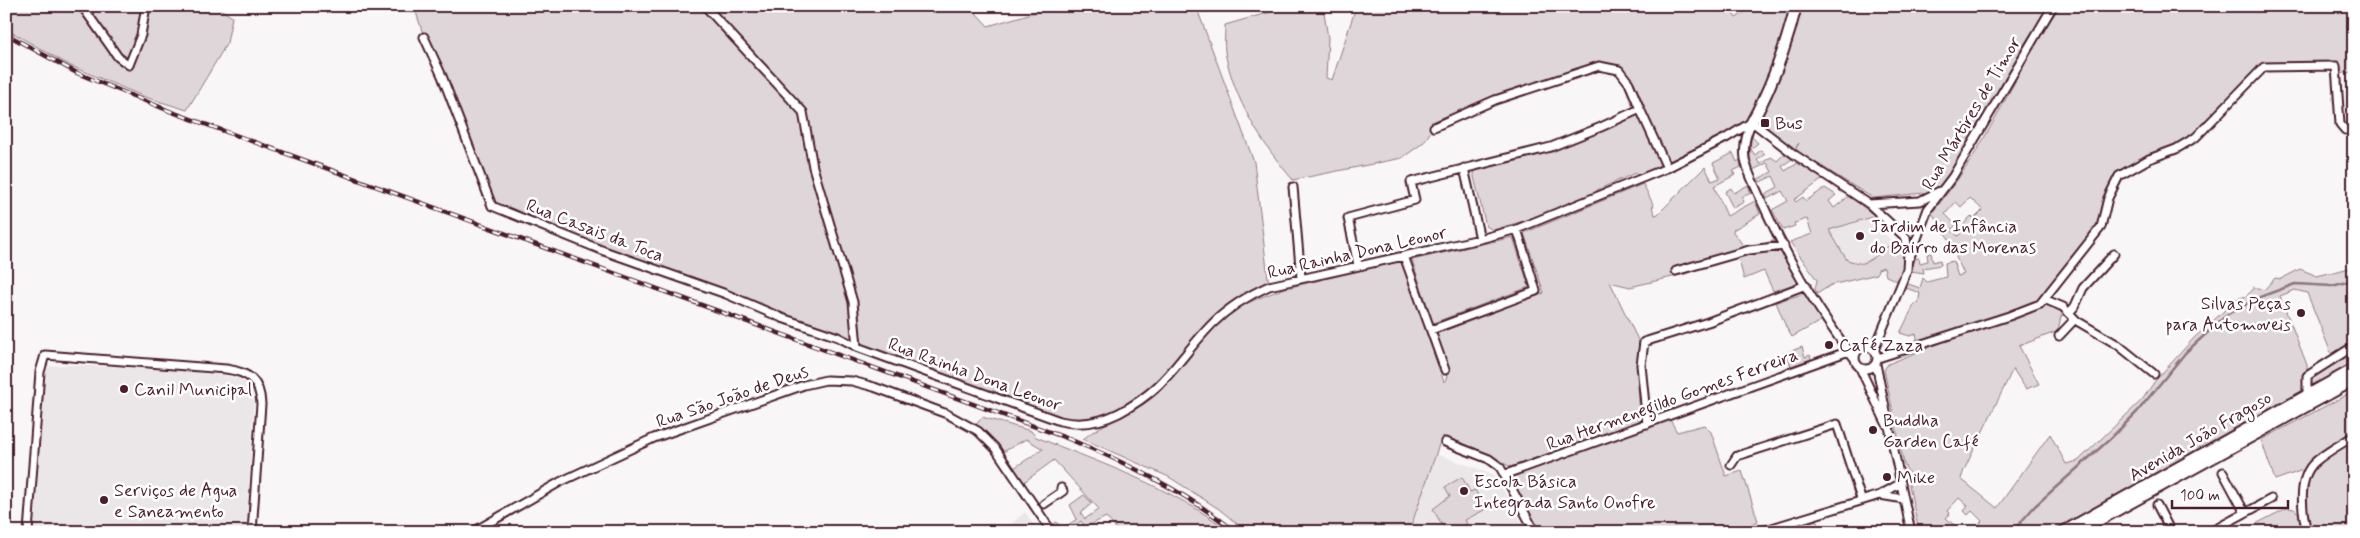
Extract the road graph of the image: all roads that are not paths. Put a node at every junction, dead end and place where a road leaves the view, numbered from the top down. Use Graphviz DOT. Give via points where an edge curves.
graph roads {
  1 [pos="82,6"];
  2 [pos="146,6"];
  3 [pos="705,6"];
  4 [pos="1796,6"];
  5 [pos="2053,6"];
  6 [pos="424,37"];
  7 [pos="1640,109"];
  8 [pos="1752,122"];
  9 [pos="1434,127"];
  10 [pos="2345,130"];
  11 [pos="1464,168"];
  12 [pos="1667,168"];
  13 [pos="1293,187"];
  14 [pos="1946,187"];
  15 [pos="1869,204"];
  16 [pos="1517,229"];
  17 [pos="1480,239"];
  18 [pos="1784,246"];
  19 [pos="2114,254"];
  20 [pos="1404,256"];
  21 [pos="1358,265"];
  22 [pos="1907,270"];
  23 [pos="1676,271"];
  24 [pos="1301,278"];
  25 [pos="1806,285"];
  26 [pos="2044,299"];
  27 [pos="2069,313"];
  28 [pos="2075,319"];
  29 [pos="1431,330"];
  30 [pos="2059,336"];
  31 [pos="2354,346"];
  32 [pos="857,347"];
  33 [pos="1874,350"];
  34 [pos="1849,351"];
  35 [pos="1855,359"];
  36 [pos="1877,361"];
  37 [pos="1860,368"];
  38 [pos="2354,369"];
  39 [pos="1445,370"];
  40 [pos="2154,374"];
  41 [pos="2354,380"];
  42 [pos="2306,394"];
  43 [pos="1647,424"];
  44 [pos="1891,432"];
  45 [pos="2354,436"];
  46 [pos="1445,442"];
  47 [pos="1731,465"];
  48 [pos="2223,472"];
  49 [pos="1506,474"];
  50 [pos="1901,483"];
  51 [pos="1061,488"];
  52 [pos="1880,495"];
  53 [pos="1861,499"];
  54 [pos="2270,499"];
  55 [pos="1904,500"];
  56 [pos="1044,504"];
  57 [pos="2157,505"];
  58 [pos="2245,514"];
  59 [pos="28,532"];
  60 [pos="252,532"];
  61 [pos="473,532"];
  62 [pos="1052,532"];
  63 [pos="1535,532"];
  64 [pos="1759,532"];
  65 [pos="1911,532"];
  66 [pos="2062,532"];
  67 [pos="2077,532"];
  68 [pos="2171,532"];
  69 [pos="2210,532"];
  70 [pos="2307,532"];
  1 -- 2 [label="street" via="118,58 129,65 141,35"];
  3 -- 32 [label="street" via="803,112 814,167 853,302"];
  4 -- 8 [label="main road" via="1786,45"];
  5 -- 14 [label="street, Rua Mártires de Timor"];
  6 -- 32 [label="street, Rua Casais da Toca" via="492,206"];
  7 -- 9 [label="street" via="1619,70 1599,66 1495,100"];
  7 -- 11 [label="street" via="1551,147"];
  7 -- 12 [label="street"];
  8 -- 12 [label="street, Rua Rainha Dona Leonor"];
  8 -- 15 [label="street" via="1794,155"];
  8 -- 18 [label="street" via="1746,136 1748,170"];
  10 -- 26 [label="street" via="2340,124 2336,66 2264,67 2196,136 2119,176 2108,198 2101,228"];
  11 -- 17 [label="street"];
  11 -- 21 [label="street" via="1411,182 1415,200 1348,218"];
  12 -- 16 [label="street, Rua Rainha Dona Leonor"];
  13 -- 24 [label="street"];
  14 -- 15 [label="street" via="1920,201"];
  14 -- 22 [label="street, Rua Mártires de Timor" via="1928,209"];
  15 -- 22 [label="street" via="1906,238"];
  16 -- 17 [label="street, Rua Rainha Dona Leonor"];
  16 -- 29 [label="street" via="1536,291"];
  17 -- 20 [label="street, Rua Rainha Dona Leonor"];
  18 -- 23 [label="street" via="1749,250"];
  18 -- 25 [label="street"];
  19 -- 27 [label="street" via="2083,288"];
  20 -- 21 [label="street, Rua Rainha Dona Leonor"];
  20 -- 29 [label="street"];
  21 -- 24 [label="street, Rua Rainha Dona Leonor"];
  22 -- 33 [label="street"];
  24 -- 32 [label="street, Rua Rainha Dona Leonor" via="1269,286 1247,296 1211,325 1165,380 1141,401 1110,417 1086,424 1060,421"];
  25 -- 34 [label="street"];
  25 -- 43 [label="street" via="1644,342 1642,365"];
  26 -- 27 [label="street"];
  26 -- 36 [label="street" via="2040,304 2009,316"];
  27 -- 28 [label="street"];
  28 -- 30 [label="street"];
  28 -- 40 [label="street" via="2118,345"];
  29 -- 39 [label="street"];
  31 -- 42 [label="street" via="2307,376"];
  33 -- 35 [label="street" via="1862,348"];
  33 -- 36 [label="street"];
  34 -- 35 [label="street"];
  34 -- 43 [label="street, Rua Hermenegildo Gomes Ferreira"];
  35 -- 37 [label="street"];
  36 -- 37 [label="street" via="1869,370"];
  36 -- 44 [label="street"];
  37 -- 44 [label="street"];
  38 -- 42 [label="main road, Avenida João Fragoso"];
  41 -- 67 [label="main road, Avenida João Fragoso"];
  42 -- 66 [label="main road, Avenida João Fragoso"];
  43 -- 49 [label="street, Rua Hermenegildo Gomes Ferreira"];
  44 -- 50 [label="street"];
  45 -- 70 [label="street" via="2314,463 2307,474 2301,510"];
  46 -- 49 [label="street" via="1489,459"];
  47 -- 53 [label="street" via="1737,456 1837,424"];
  48 -- 58 [label="street"];
  49 -- 63 [label="street"];
  50 -- 52 [label="street"];
  50 -- 55 [label="street"];
  51 -- 56 [label="street" via="1064,491"];
  52 -- 53 [label="street"];
  52 -- 55 [label="street"];
  53 -- 64 [label="street"];
  54 -- 58 [label="street"];
  55 -- 65 [label="street"];
  57 -- 68 [label="street"];
  58 -- 69 [label="street"];
  59 -- 60 [label="street" via="40,372 45,355 226,369 250,376 257,384 261,404"];
  61 -- 62 [label="street, Rua São João de Deus" via="560,482 654,438 804,386 839,380 874,387 965,422 995,448"];
}
